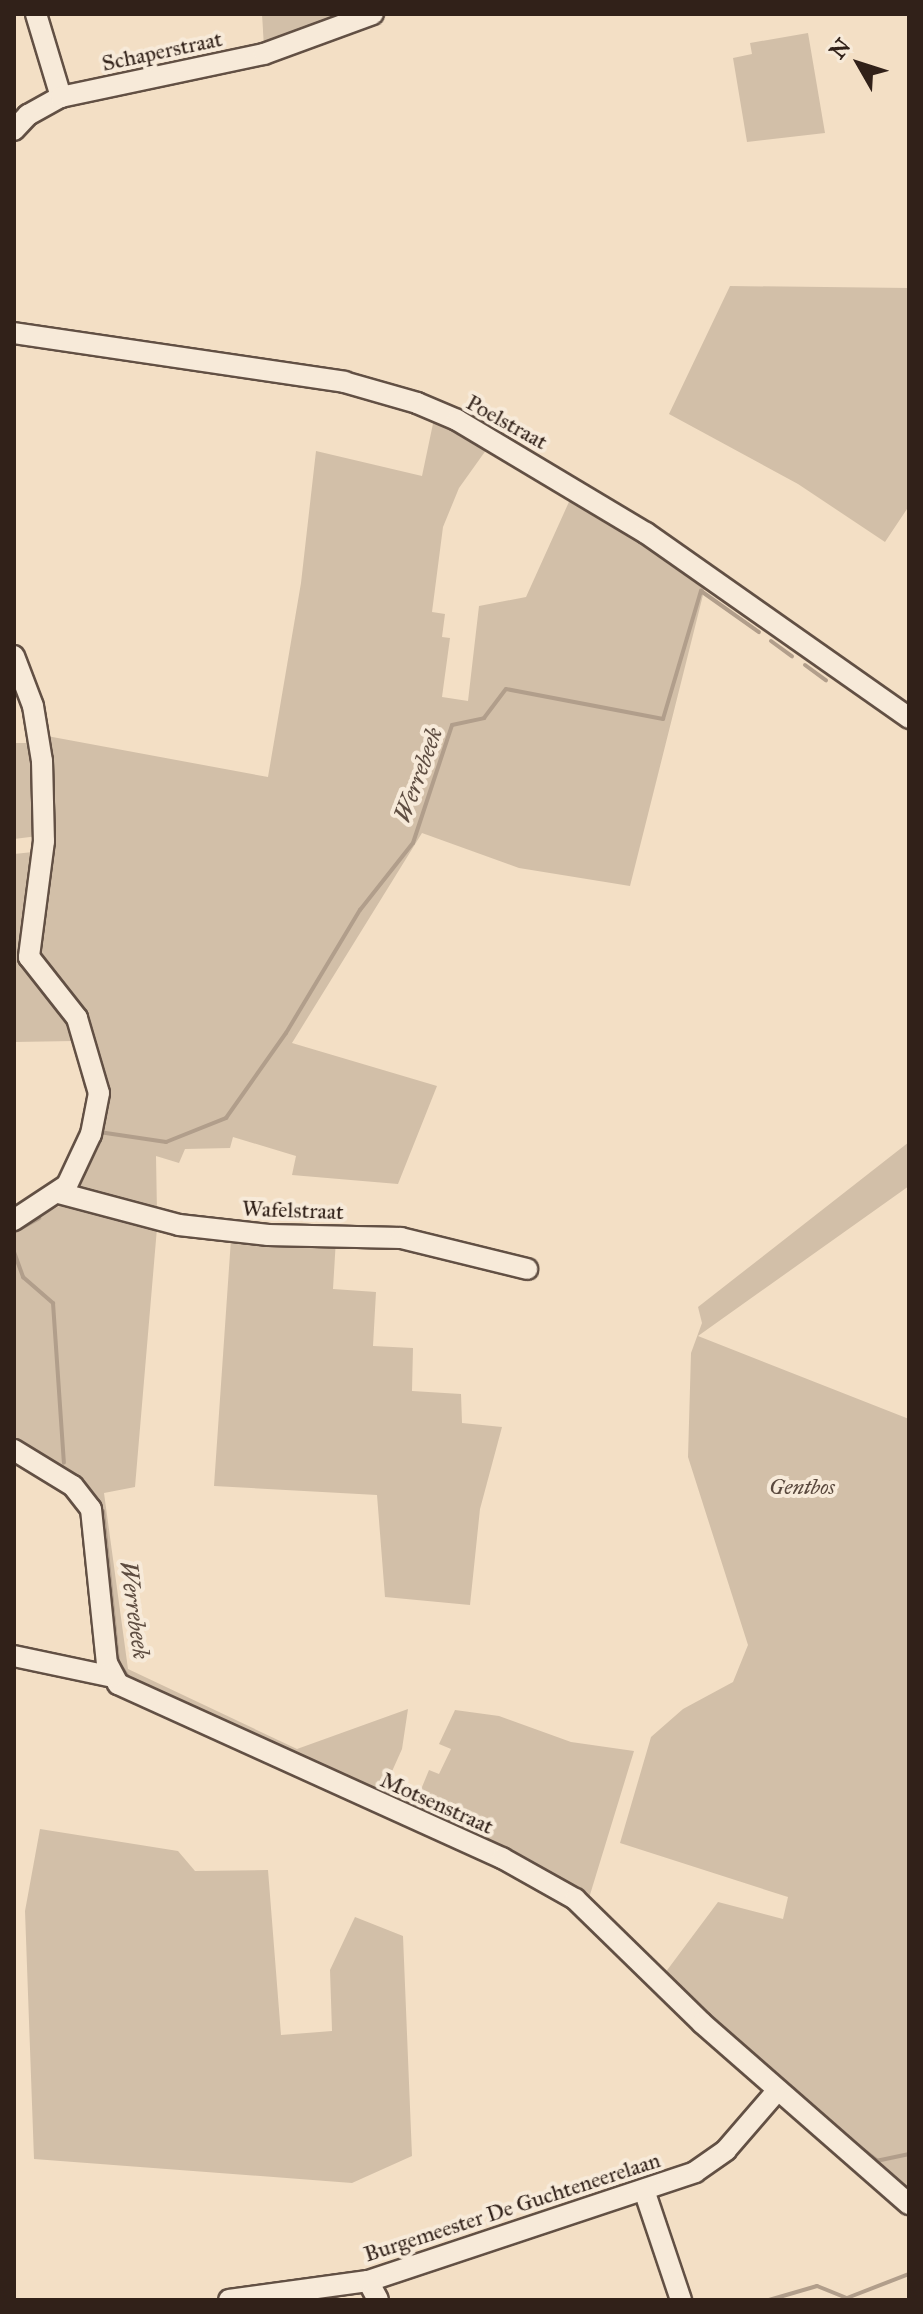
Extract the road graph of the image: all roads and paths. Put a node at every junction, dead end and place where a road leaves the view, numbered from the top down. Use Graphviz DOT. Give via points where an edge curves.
graph roads {
  1 [pos="36,14"];
  2 [pos="373,14"];
  3 [pos="61,97"];
  4 [pos="14,130"];
  5 [pos="14,333"];
  6 [pos="14,656"];
  7 [pos="909,718"];
  8 [pos="59,1193"];
  9 [pos="14,1220"];
  10 [pos="527,1269"];
  11 [pos="14,1450"];
  12 [pos="14,1656"];
  13 [pos="113,1677"];
  14 [pos="777,2091"];
  15 [pos="644,2190"];
  16 [pos="909,2204"];
  17 [pos="368,2281"];
  18 [pos="229,2300"];
  19 [pos="378,2300"];
  20 [pos="681,2300"];
  1 -- 3 [label="street"];
  2 -- 3 [label="street, Schaperstraat" via="264,54"];
  3 -- 4 [label="street, Schaperstraat" via="28,115"];
  5 -- 7 [label="street, Poelstraat" via="344,382 457,420 646,533"];
  6 -- 8 [label="street" via="33,706 42,761 44,841 29,957 77,1018 99,1093 83,1155"];
  8 -- 9 [label="street"];
  8 -- 10 [label="street, Wafelstraat" via="179,1225 268,1235 382,1236"];
  11 -- 13 [label="street" via="73,1486 91,1509"];
  12 -- 13 [label="street"];
  13 -- 14 [label="street, Motsenstraat" via="132,1694 502,1858 559,1889 590,1910"];
  14 -- 15 [label="street, Burgemeester De Guchteneerelaan" via="707,2167"];
  14 -- 16 [label="street, Motsenstraat"];
  15 -- 17 [label="street, Burgemeester De Guchteneerelaan"];
  15 -- 20 [label="street"];
  17 -- 18 [label="street, Burgemeester De Guchteneerelaan"];
  17 -- 19 [label="street"];
}
